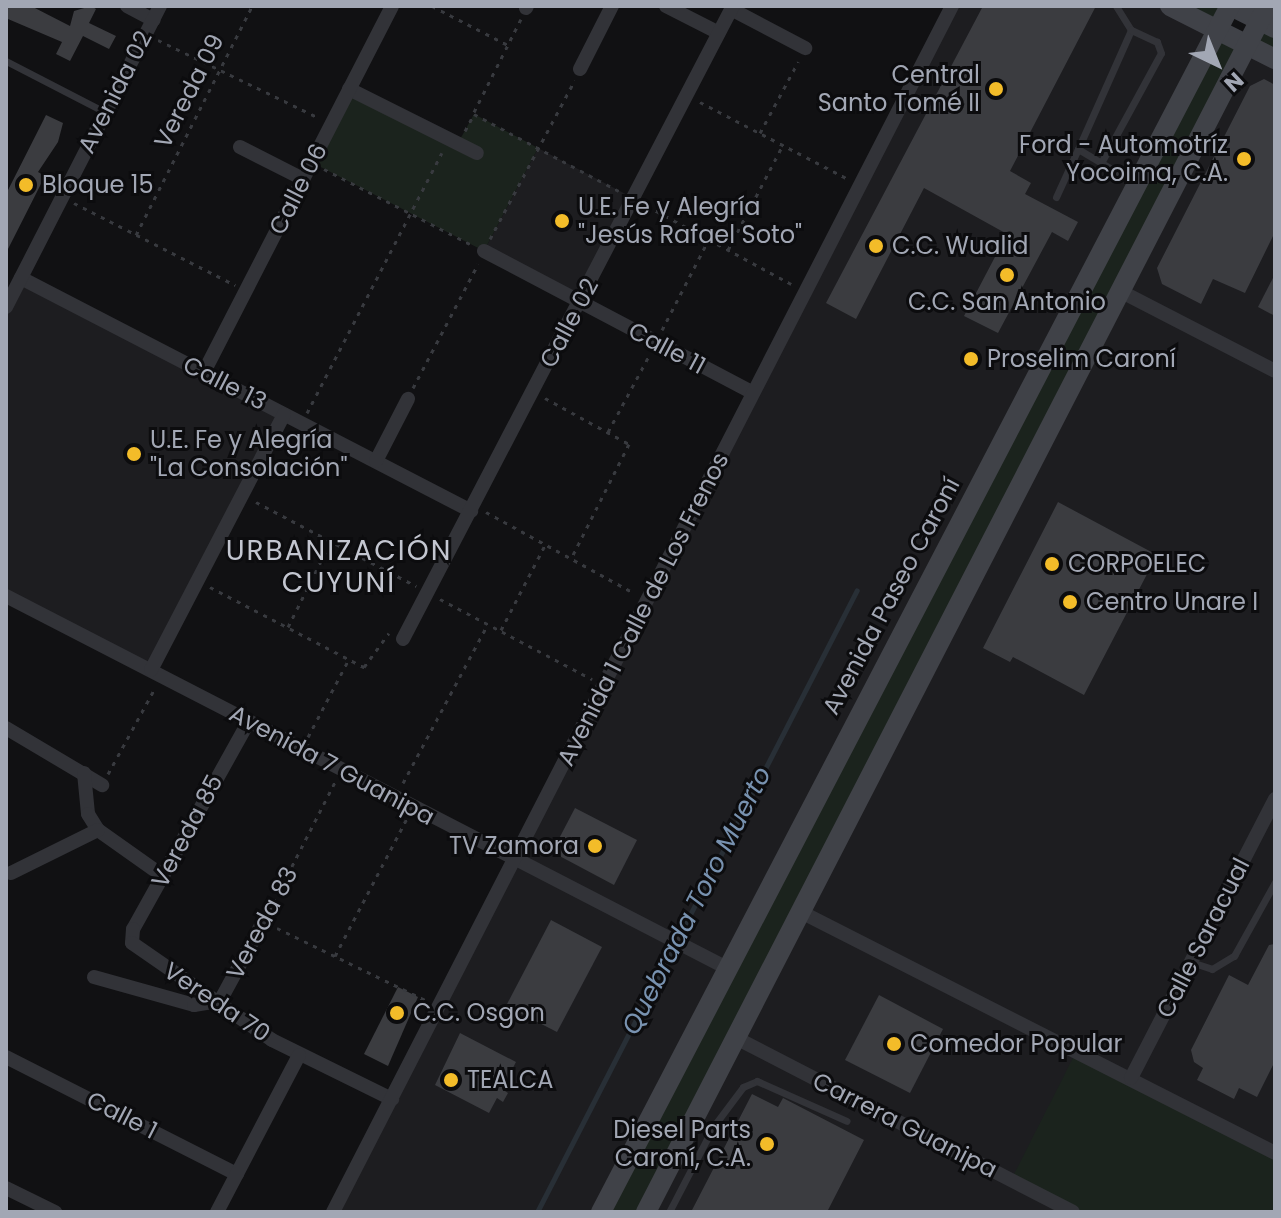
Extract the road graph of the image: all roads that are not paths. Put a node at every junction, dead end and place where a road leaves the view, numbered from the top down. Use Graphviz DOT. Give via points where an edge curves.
graph roads {
  1 [pos="127,6"];
  2 [pos="392,6"];
  3 [pos="612,6"];
  4 [pos="666,6"];
  5 [pos="952,6"];
  6 [pos="1116,6"];
  7 [pos="1170,6"];
  8 [pos="1230,6"];
  9 [pos="732,8"];
  10 [pos="156,13"];
  11 [pos="1267,18"];
  12 [pos="1131,30"];
  13 [pos="1217,30"];
  14 [pos="719,33"];
  15 [pos="1247,45"];
  16 [pos="805,48"];
  17 [pos="1275,59"];
  18 [pos="6,61"];
  19 [pos="580,69"];
  20 [pos="349,89"];
  21 [pos="103,111"];
  22 [pos="240,147"];
  23 [pos="1078,149"];
  24 [pos="477,153"];
  25 [pos="1101,163"];
  26 [pos="303,179"];
  27 [pos="1137,184"];
  28 [pos="1056,197"];
  29 [pos="484,251"];
  30 [pos="21,278"];
  31 [pos="1120,291"];
  32 [pos="581,302"];
  33 [pos="6,307"];
  34 [pos="1275,371"];
  35 [pos="204,372"];
  36 [pos="753,393"];
  37 [pos="408,399"];
  38 [pos="284,414"];
  39 [pos="376,461"];
  40 [pos="471,511"];
  41 [pos="6,596"];
  42 [pos="403,639"];
  43 [pos="157,673"];
  44 [pos="249,721"];
  45 [pos="6,728"];
  46 [pos="84,773"];
  47 [pos="102,785"];
  48 [pos="1275,799"];
  49 [pos="98,830"];
  50 [pos="516,859"];
  51 [pos="11,873"];
  52 [pos="163,876"];
  53 [pos="1275,882"];
  54 [pos="801,912"];
  55 [pos="263,922"];
  56 [pos="132,943"];
  57 [pos="1191,962"];
  58 [pos="725,967"];
  59 [pos="94,977"];
  60 [pos="220,1001"];
  61 [pos="736,1038"];
  62 [pos="299,1055"];
  63 [pos="6,1057"];
  64 [pos="1131,1078"];
  65 [pos="392,1099"];
  66 [pos="847,1121"];
  67 [pos="1275,1153"];
  68 [pos="237,1174"];
  69 [pos="6,1188"];
  70 [pos="55,1212"];
  71 [pos="217,1212"];
  72 [pos="333,1212"];
  73 [pos="601,1212"];
  74 [pos="646,1212"];
  75 [pos="669,1212"];
  76 [pos="1073,1212"];
  1 -- 10 [label="street"];
  2 -- 20 [label="street, Calle 06"];
  3 -- 19 [label="street"];
  4 -- 14 [label="street"];
  5 -- 36 [label="street, Avenida 1 Calle de Los Frenos"];
  6 -- 12 [label="lane"];
  7 -- 13 [label="street"];
  8 -- 11 [label="street"];
  8 -- 13 [label="street, Avenida Paseo Caroní"];
  9 -- 14 [label="street, Calle 02"];
  9 -- 16 [label="street"];
  10 -- 21 [label="street, Avenida 02"];
  11 -- 15 [label="street"];
  12 -- 23 [label="lane"];
  12 -- 25 [label="lane" via="1157,42 1161,53"];
  13 -- 15 [label="street"];
  13 -- 27 [label="street, Avenida Paseo Caroní"];
  14 -- 32 [label="street, Calle 02"];
  15 -- 17 [label="street"];
  15 -- 31 [label="street"];
  18 -- 21 [label="lane"];
  20 -- 24 [label="street"];
  20 -- 26 [label="street, Calle 06"];
  21 -- 30 [label="street, Avenida 02"];
  22 -- 26 [label="street"];
  23 -- 25 [label="lane"];
  23 -- 28 [label="lane"];
  25 -- 27 [label="lane"];
  26 -- 35 [label="street, Calle 06"];
  27 -- 58 [label="street, Avenida Paseo Caroní"];
  29 -- 32 [label="street, Calle 11"];
  30 -- 33 [label="street, Avenida 02"];
  30 -- 35 [label="street, Calle 13"];
  31 -- 34 [label="street"];
  31 -- 54 [label="street"];
  32 -- 36 [label="street, Calle 11"];
  32 -- 40 [label="street, Calle 02"];
  35 -- 38 [label="street, Calle 13"];
  36 -- 50 [label="street, Avenida 1 Calle de Los Frenos"];
  37 -- 39 [label="street"];
  38 -- 39 [label="street, Calle 13"];
  38 -- 43 [label="street" via="197,580"];
  39 -- 40 [label="street, Calle 13"];
  40 -- 42 [label="street, Calle 02"];
  41 -- 43 [label="street, Avenida 7 Guanipa"];
  43 -- 44 [label="street, Avenida 7 Guanipa"];
  44 -- 50 [label="street, Avenida 7 Guanipa"];
  44 -- 52 [label="street, Vereda 85"];
  45 -- 46 [label="street"];
  46 -- 47 [label="street"];
  46 -- 49 [label="street" via="88,814"];
  48 -- 57 [label="street, Calle Saracual"];
  49 -- 51 [label="street"];
  49 -- 52 [label="street"];
  50 -- 58 [label="street, Avenida 7 Guanipa"];
  50 -- 65 [label="street, Avenida 1 Calle de Los Frenos"];
  52 -- 56 [label="street, Vereda 85" via="133,929"];
  53 -- 57 [label="lane" via="1234,956 1212,969"];
  54 -- 61 [label="street"];
  54 -- 64 [label="street"];
  55 -- 60 [label="street, Vereda 83"];
  56 -- 60 [label="street, Vereda 70"];
  57 -- 64 [label="street, Calle Saracual"];
  58 -- 73 [label="street, Avenida Paseo Caroní"];
  59 -- 60 [label="street, Vereda 83" via="194,1005"];
  60 -- 62 [label="street, Vereda 70"];
  61 -- 74 [label="street"];
  61 -- 76 [label="street, Carrera Guanipa"];
  62 -- 65 [label="street, Vereda 70"];
  62 -- 68 [label="street"];
  63 -- 68 [label="street, Calle 1"];
  64 -- 67 [label="street"];
  65 -- 72 [label="street, Avenida 1 Calle de Los Frenos"];
  66 -- 75 [label="lane" via="757,1081 743,1087 713,1127"];
  68 -- 71 [label="street"];
  69 -- 70 [label="street"];
}
